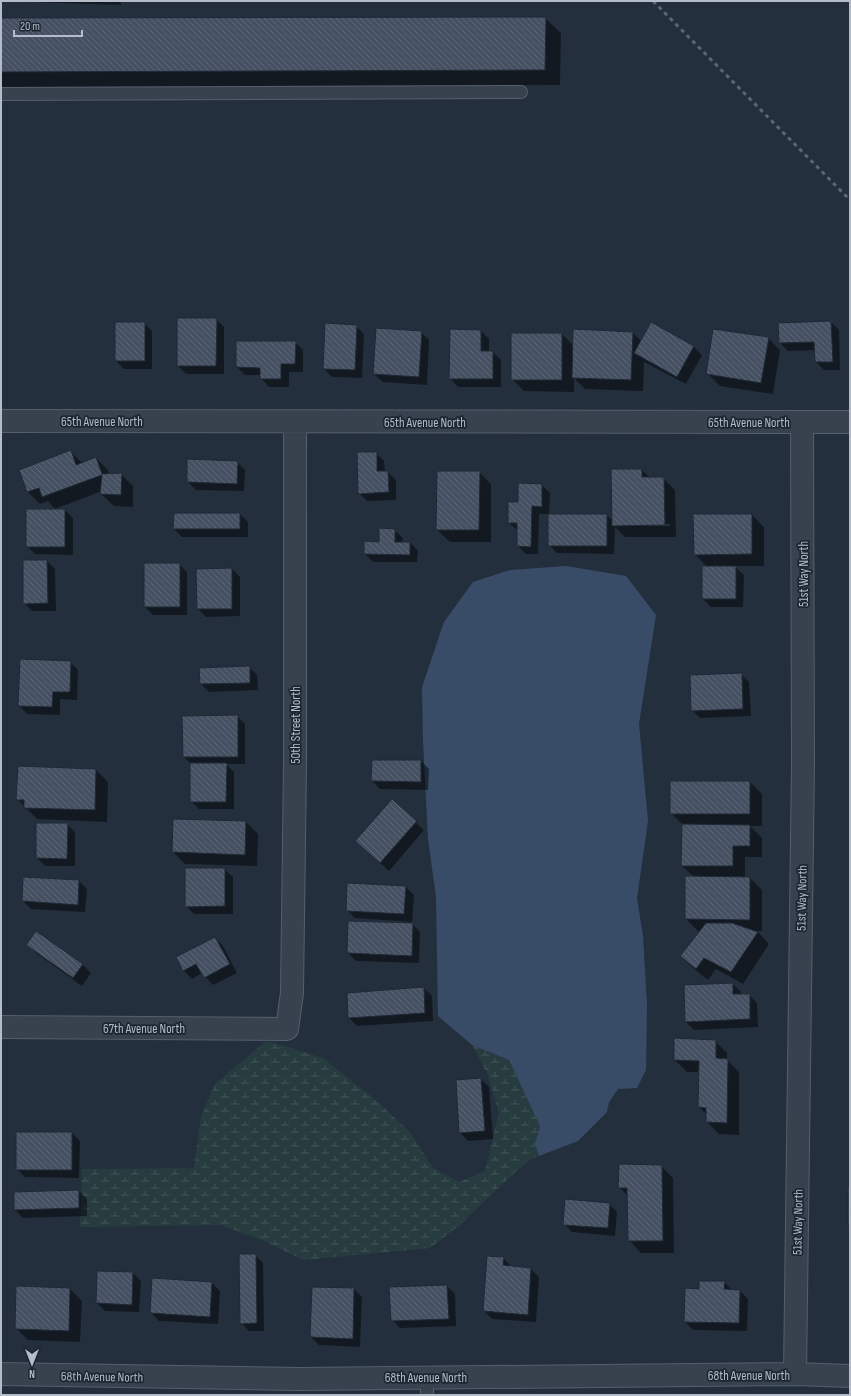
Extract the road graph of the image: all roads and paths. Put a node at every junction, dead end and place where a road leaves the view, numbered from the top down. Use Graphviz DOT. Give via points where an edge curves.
graph roads {
  1 [pos="521,92"];
  2 [pos="1,94"];
  3 [pos="1,421"];
  4 [pos="295,422"];
  5 [pos="802,422"];
  6 [pos="850,422"];
  7 [pos="1,1027"];
  8 [pos="287,1028"];
  9 [pos="1,1374"];
  10 [pos="795,1374"];
  11 [pos="850,1376"];
  12 [pos="427,1386"];
  13 [pos="299,1387"];
  1 -- 2 [label="lane"];
  3 -- 4 [label="street, 65th Avenue North"];
  4 -- 5 [label="street, 65th Avenue North"];
  4 -- 8 [label="street, 50th Street North" via="292,993"];
  5 -- 6 [label="street, 65th Avenue North"];
  5 -- 10 [label="street, 51st Way North" via="803,764"];
  7 -- 8 [label="street, 67th Avenue North"];
  9 -- 13 [label="street, 68th Avenue North"];
  10 -- 11 [label="street, 68th Avenue North"];
  10 -- 12 [label="street, 68th Avenue North"];
  12 -- 13 [label="street, 68th Avenue North"];
}
